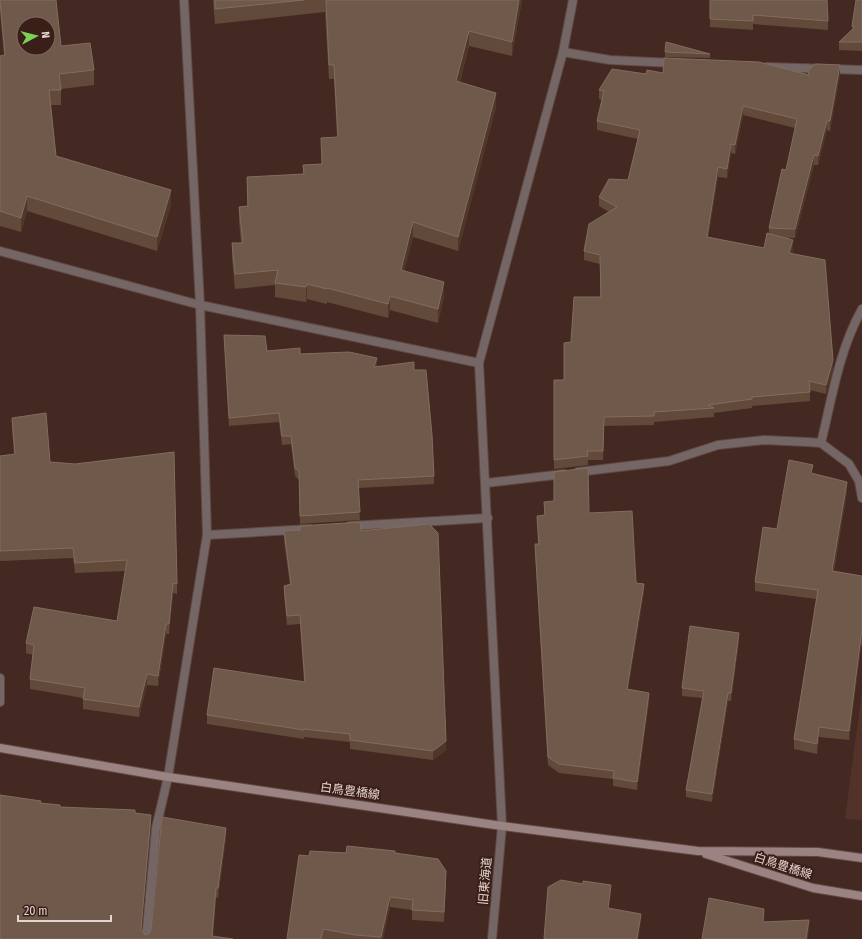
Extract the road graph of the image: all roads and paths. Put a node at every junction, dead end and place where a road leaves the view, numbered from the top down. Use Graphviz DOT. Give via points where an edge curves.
graph roads {
  1 [pos="184,0"];
  2 [pos="573,0"];
  3 [pos="563,52"];
  4 [pos="681,63"];
  5 [pos="759,66"];
  6 [pos="862,70"];
  7 [pos="0,251"];
  8 [pos="200,305"];
  9 [pos="862,309"];
  10 [pos="479,363"];
  11 [pos="821,443"];
  12 [pos="486,483"];
  13 [pos="862,498"];
  14 [pos="488,518"];
  15 [pos="342,527"];
  16 [pos="318,528"];
  17 [pos="208,535"];
  18 [pos="0,678"];
  19 [pos="0,702"];
  20 [pos="0,748"];
  21 [pos="168,777"];
  22 [pos="502,826"];
  23 [pos="698,851"];
  24 [pos="862,858"];
  25 [pos="862,896"];
  26 [pos="146,939"];
  27 [pos="492,939"];
  1 -- 8 [label="street"];
  2 -- 3 [label="street, 旧東海道"];
  3 -- 4 [label="street" via="610,60"];
  3 -- 10 [label="street, 旧東海道"];
  5 -- 6 [label="street"];
  7 -- 8 [label="street"];
  8 -- 10 [label="street"];
  8 -- 17 [label="street"];
  9 -- 11 [label="street" via="844,351"];
  10 -- 12 [label="street, 旧東海道"];
  11 -- 12 [label="street" via="764,440 718,445 669,461"];
  11 -- 13 [label="street" via="849,464 859,481"];
  12 -- 14 [label="street, 旧東海道"];
  14 -- 15 [label="street"];
  14 -- 22 [label="street, 旧東海道"];
  16 -- 17 [label="street"];
  17 -- 21 [label="street"];
  18 -- 19 [label="street"];
  20 -- 21 [label="main road, 白鳥豊橋線"];
  21 -- 22 [label="main road, 白鳥豊橋線"];
  21 -- 26 [label="street" via="156,828"];
  22 -- 23 [label="main road, 白鳥豊橋線"];
  22 -- 27 [label="street, 旧東海道"];
  23 -- 24 [label="main road, 白鳥豊橋線" via="818,852"];
  23 -- 25 [label="main road, 白鳥豊橋線" via="813,888"];
}
